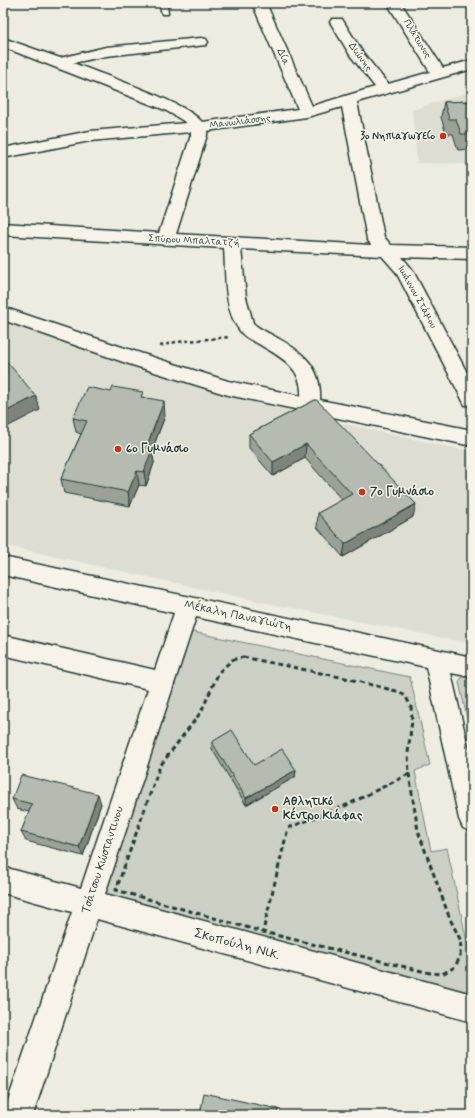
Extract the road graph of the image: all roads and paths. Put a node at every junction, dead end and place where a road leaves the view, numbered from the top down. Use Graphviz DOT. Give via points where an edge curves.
graph roads {
  1 [pos="163,3"];
  2 [pos="259,3"];
  3 [pos="394,3"];
  4 [pos="165,12"];
  5 [pos="337,22"];
  6 [pos="3,42"];
  7 [pos="201,42"];
  8 [pos="61,63"];
  9 [pos="472,64"];
  10 [pos="439,74"];
  11 [pos="385,90"];
  12 [pos="348,101"];
  13 [pos="307,112"];
  14 [pos="199,128"];
  15 [pos="3,153"];
  16 [pos="3,229"];
  17 [pos="166,239"];
  18 [pos="232,243"];
  19 [pos="385,251"];
  20 [pos="472,253"];
  21 [pos="3,313"];
  22 [pos="251,332"];
  23 [pos="145,361"];
  24 [pos="472,400"];
  25 [pos="310,405"];
  26 [pos="472,438"];
  27 [pos="3,566"];
  28 [pos="188,606"];
  29 [pos="3,645"];
  30 [pos="436,659"];
  31 [pos="472,666"];
  32 [pos="163,682"];
  33 [pos="409,774"];
  34 [pos="471,806"];
  35 [pos="3,880"];
  36 [pos="88,903"];
  37 [pos="263,932"];
  38 [pos="472,1008"];
  39 [pos="18,1115"];
  1 -- 4 [label="lane"];
  2 -- 13 [label="street, Δία"];
  3 -- 10 [label="street, Πλάτωνος"];
  5 -- 11 [label="street, Διώνης" via="357,55"];
  6 -- 8 [label="street"];
  7 -- 8 [label="street" via="105,52"];
  8 -- 14 [label="street" via="181,112 193,119"];
  9 -- 10 [label="street, Μανωλιάσσης"];
  10 -- 11 [label="street, Μανωλιάσσης"];
  11 -- 12 [label="street, Μανωλιάσσης"];
  12 -- 13 [label="street, Μανωλιάσσης"];
  12 -- 19 [label="street, Ιωάννου Στάμου" via="375,234"];
  13 -- 14 [label="street, Μανωλιάσσης"];
  14 -- 15 [label="street, Μανωλιάσσης" via="90,136"];
  14 -- 17 [label="street"];
  16 -- 17 [label="street, Σπύρου Μπαλτατζή"];
  17 -- 18 [label="street, Σπύρου Μπαλτατζή"];
  18 -- 19 [label="street, Σπύρου Μπαλτατζή"];
  18 -- 22 [label="street" via="240,312"];
  19 -- 20 [label="street, Σπύρου Μπαλτατζή"];
  19 -- 24 [label="street, Ιωάννου Στάμου" via="395,259 405,274"];
  21 -- 23 [label="street"];
  22 -- 23 [label="path" via="240,337 166,343 158,347"];
  22 -- 25 [label="street" via="298,359 305,367 312,394"];
  23 -- 25 [label="street" via="228,388"];
  25 -- 26 [label="street"];
  27 -- 28 [label="street, Μέκαλη Παναγιώτη"];
  28 -- 30 [label="street, Μέκαλη Παναγιώτη"];
  28 -- 32 [label="street, Τσάτσου Κώσταντινου"];
  29 -- 32 [label="street"];
  30 -- 31 [label="street, Μέκαλη Παναγιώτη"];
  30 -- 34 [label="street"];
  32 -- 36 [label="street, Τσάτσου Κώσταντινου"];
  33 -- 37 [label="path" via="341,807 288,828"];
  33 -- 37 [label="path" via="418,831 450,919 461,941 460,956 455,967 442,974 430,974"];
  33 -- 37 [label="path" via="408,753 412,720 411,707 403,694 345,678 249,657 236,658 226,664 217,676 201,712 160,766 116,890"];
  35 -- 36 [label="street, Σκοπούλη Νικ."];
  36 -- 38 [label="street, Σκοπούλη Νικ."];
  36 -- 39 [label="street, Τσάτσου Κώσταντινου"];
}
